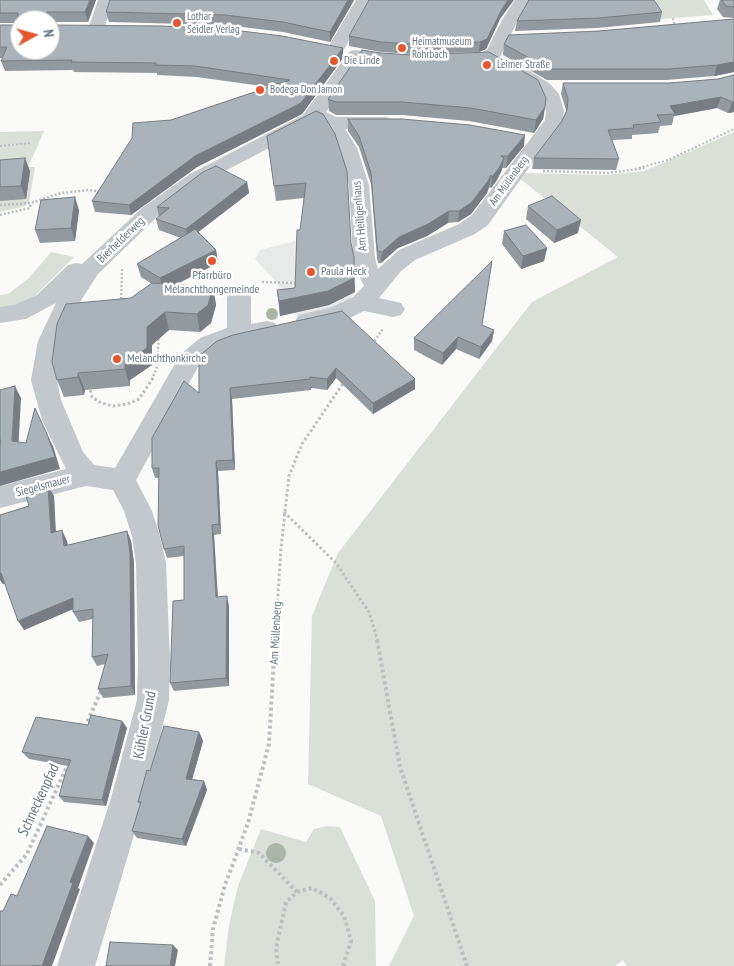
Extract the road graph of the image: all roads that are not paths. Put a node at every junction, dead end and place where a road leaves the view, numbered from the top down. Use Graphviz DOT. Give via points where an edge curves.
graph roads {
  1 [pos="106,0"];
  2 [pos="364,0"];
  3 [pos="502,0"];
  4 [pos="522,1"];
  5 [pos="78,29"];
  6 [pos="96,29"];
  7 [pos="115,29"];
  8 [pos="518,38"];
  9 [pos="500,39"];
  10 [pos="319,46"];
  11 [pos="336,49"];
  12 [pos="489,56"];
  13 [pos="442,62"];
  14 [pos="568,86"];
  15 [pos="543,87"];
  16 [pos="324,119"];
  17 [pos="402,123"];
  18 [pos="132,229"];
  19 [pos="369,295"];
  20 [pos="240,297"];
  21 [pos="391,315"];
  22 [pos="0,316"];
  23 [pos="240,334"];
  24 [pos="86,474"];
  25 [pos="122,480"];
  26 [pos="0,497"];
  27 [pos="76,966"];
  1 -- 6 [label="street"];
  2 -- 11 [label="street"];
  3 -- 4 [label="street"];
  4 -- 9 [label="street"];
  5 -- 6 [label="street"];
  6 -- 7 [label="street"];
  8 -- 9 [label="street"];
  9 -- 12 [label="street" via="494,54"];
  10 -- 11 [label="street"];
  11 -- 16 [label="street, Bierhelderweg" via="364,56"];
  12 -- 13 [label="street"];
  12 -- 15 [label="street"];
  14 -- 15 [label="street"];
  15 -- 19 [label="street, Am Müllenberg" via="550,94 554,120 530,139 516,171 480,220 407,255 393,266"];
  16 -- 17 [label="street"];
  16 -- 18 [label="street, Bierhelderweg" via="197,178"];
  16 -- 19 [label="street, Am Heiligenhaus" via="347,148 359,185"];
  18 -- 22 [label="street" via="110,235 45,301 18,313"];
  18 -- 24 [label="street, Bierhelderweg" via="90,269 78,286 50,341 46,358 44,380 52,413 73,458"];
  19 -- 21 [label="street"];
  19 -- 23 [label="street" via="338,314"];
  20 -- 23 [label="street"];
  23 -- 25 [label="street" via="209,344 189,361"];
  24 -- 25 [label="street"];
  24 -- 26 [label="street, Siegelsmauer"];
  25 -- 27 [label="street, Kühler Grund" via="138,511 151,563 153,700 128,798"];
}
